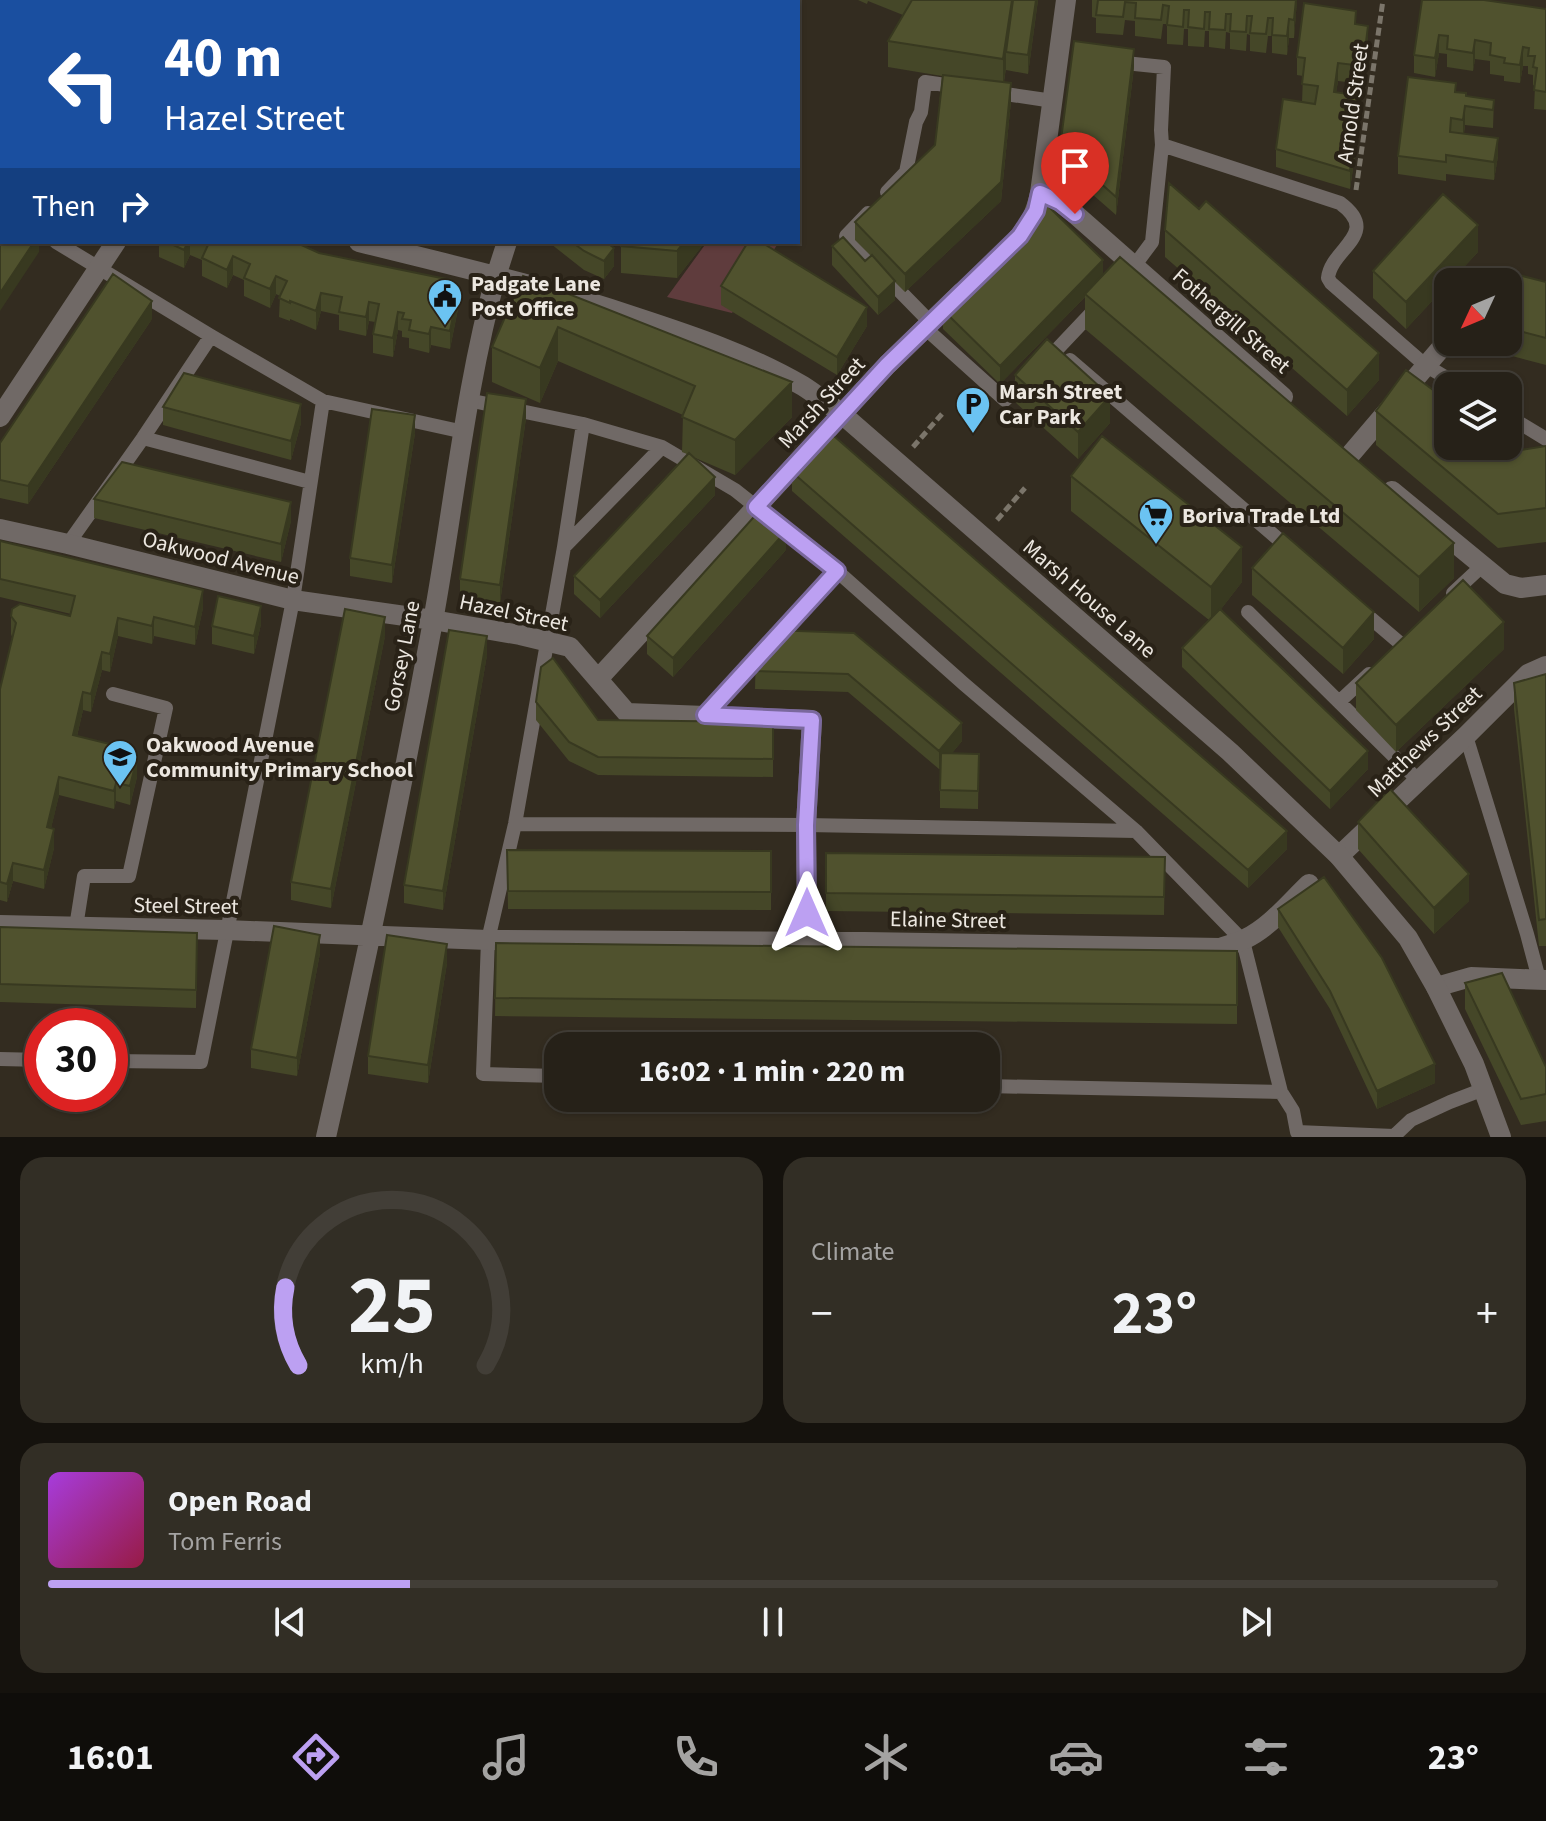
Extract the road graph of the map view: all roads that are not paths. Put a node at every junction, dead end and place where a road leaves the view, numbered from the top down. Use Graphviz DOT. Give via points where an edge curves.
graph roads {
  1 [pos="1066,0"];
  2 [pos="1104,61"];
  3 [pos="1053,101"];
  4 [pos="1162,145"];
  5 [pos="1040,193"];
  6 [pos="59,244"];
  7 [pos="115,244"];
  8 [pos="367,244"];
  9 [pos="506,244"];
  10 [pos="999,257"];
  11 [pos="1135,266"];
  12 [pos="98,269"];
  13 [pos="496,276"];
  14 [pos="977,278"];
  15 [pos="928,325"];
  16 [pos="211,336"];
  17 [pos="1058,350"];
  18 [pos="1434,355"];
  19 [pos="1425,365"];
  20 [pos="1437,372"];
  21 [pos="468,400"];
  22 [pos="323,401"];
  23 [pos="1293,405"];
  24 [pos="843,415"];
  25 [pos="0,417"];
  26 [pos="583,424"];
  27 [pos="1522,424"];
  28 [pos="464,432"];
  29 [pos="143,438"];
  30 [pos="1546,439"];
  31 [pos="662,447"];
  32 [pos="1349,454"];
  33 [pos="310,482"];
  34 [pos="1382,482"];
  35 [pos="756,507"];
  36 [pos="0,529"];
  37 [pos="68,544"];
  38 [pos="564,547"];
  39 [pos="1306,563"];
  40 [pos="1482,566"];
  41 [pos="837,571"];
  42 [pos="1546,585"];
  43 [pos="293,600"];
  44 [pos="1444,602"];
  45 [pos="1353,603"];
  46 [pos="1248,612"];
  47 [pos="433,620"];
  48 [pos="547,640"];
  49 [pos="1546,666"];
  50 [pos="598,679"];
  51 [pos="113,694"];
  52 [pos="1340,701"];
  53 [pos="705,715"];
  54 [pos="1466,736"];
  55 [pos="1419,781"];
  56 [pos="515,824"];
  57 [pos="806,825"];
  58 [pos="1136,831"];
  59 [pos="1339,856"];
  60 [pos="1309,884"];
  61 [pos="0,925"];
  62 [pos="76,927"];
  63 [pos="226,930"];
  64 [pos="371,935"];
  65 [pos="488,940"];
  66 [pos="1243,941"];
  67 [pos="807,942"];
  68 [pos="1543,980"];
  69 [pos="1436,987"];
  70 [pos="0,1059"];
  71 [pos="24,1060"];
  72 [pos="128,1061"];
  73 [pos="544,1076"];
  74 [pos="1000,1086"];
  75 [pos="1484,1089"];
  76 [pos="1281,1092"];
  77 [pos="1394,1136"];
  78 [pos="326,1137"];
  79 [pos="1501,1137"];
  1 -- 3 [label="street" via="1066,57"];
  2 -- 4 [label="lane" via="1164,67"];
  3 -- 5 [label="street"];
  3 -- 15 [label="lane" via="925,82 906,172 846,236"];
  4 -- 11 [label="lane" via="1152,242"];
  4 -- 19 [label="lane" via="1349,210 1356,224 1354,238 1331,266 1328,278"];
  5 -- 10 [label="street" via="1030,223"];
  5 -- 11 [label="street, Fothergill Street" via="1060,202"];
  6 -- 12 [label="lane"];
  7 -- 12 [label="street"];
  8 -- 13 [label="street, Marsh House Lane"];
  9 -- 13 [label="street, Gorsey Lane"];
  11 -- 17 [label="lane"];
  11 -- 23 [label="street, Fothergill Street"];
  12 -- 16 [label="lane"];
  12 -- 25 [label="street"];
  13 -- 21 [label="street, Gorsey Lane"];
  13 -- 24 [label="street, Marsh House Lane" via="577,297 734,352 806,388"];
  14 -- 15 [label="street, Marsh Street"];
  15 -- 17 [label="lane" via="1005,400"];
  15 -- 24 [label="street, Marsh Street"];
  16 -- 22 [label="lane"];
  16 -- 29 [label="lane"];
  17 -- 39 [label="lane"];
  18 -- 19 [label="street"];
  19 -- 20 [label="lane"];
  19 -- 32 [label="street"];
  21 -- 26 [label="lane"];
  21 -- 28 [label="street, Gorsey Lane"];
  22 -- 28 [label="lane"];
  22 -- 33 [label="lane"];
  24 -- 35 [label="street, Marsh Street"];
  24 -- 59 [label="street, Marsh House Lane" via="1230,752"];
  26 -- 31 [label="lane"];
  26 -- 38 [label="lane"];
  27 -- 30 [label="lane"];
  28 -- 47 [label="street, Gorsey Lane"];
  29 -- 33 [label="lane"];
  29 -- 37 [label="lane"];
  31 -- 35 [label="lane"];
  31 -- 38 [label="lane"];
  33 -- 43 [label="lane"];
  34 -- 40 [label="street"];
  35 -- 41 [label="lane"];
  35 -- 50 [label="street, Marsh Street"];
  36 -- 37 [label="street, Oakwood Avenue"];
  37 -- 43 [label="street, Oakwood Avenue"];
  38 -- 48 [label="lane"];
  40 -- 42 [label="street" via="1505,584"];
  40 -- 44 [label="lane"];
  41 -- 53 [label="lane"];
  41 -- 58 [label="lane"];
  43 -- 47 [label="street, Oakwood Avenue"];
  43 -- 63 [label="lane"];
  45 -- 52 [label="lane" via="1396,648"];
  46 -- 52 [label="lane"];
  47 -- 48 [label="street, Hazel Street"];
  47 -- 64 [label="street, Gorsey Lane"];
  48 -- 50 [label="street, Hazel Street" via="570,647"];
  48 -- 56 [label="lane"];
  49 -- 54 [label="street, Matthews Street" via="1528,674"];
  50 -- 53 [label="street, Hazel Street" via="627,713"];
  51 -- 62 [label="lane" via="166,708 129,876 84,876"];
  52 -- 55 [label="lane"];
  53 -- 57 [label="street, Hazel Street" via="812,720"];
  54 -- 55 [label="street, Matthews Street"];
  54 -- 68 [label="lane"];
  55 -- 59 [label="street, Matthews Street"];
  56 -- 57 [label="lane"];
  56 -- 65 [label="lane"];
  57 -- 58 [label="lane"];
  57 -- 67 [label="street, Hazel Street"];
  58 -- 66 [label="lane"];
  59 -- 69 [label="street, Marsh House Lane" via="1408,938"];
  60 -- 66 [label="street, Elaine Street"];
  61 -- 62 [label="street, Steel Street"];
  62 -- 63 [label="street, Steel Street"];
  63 -- 64 [label="street, Steel Street"];
  63 -- 72 [label="lane" via="201,1062"];
  64 -- 65 [label="street, Elaine Street"];
  64 -- 78 [label="street, Gorsey Lane"];
  65 -- 67 [label="street, Elaine Street"];
  65 -- 73 [label="lane" via="483,1074"];
  66 -- 67 [label="street, Elaine Street" via="1220,948"];
  66 -- 76 [label="lane"];
  68 -- 69 [label="street" via="1471,977"];
  69 -- 75 [label="street, Marsh House Lane"];
  70 -- 71 [label="lane"];
  74 -- 76 [label="lane"];
  75 -- 77 [label="lane" via="1411,1120"];
  75 -- 79 [label="street, Marsh House Lane"];
  76 -- 77 [label="lane" via="1293,1111 1297,1132"];
}
